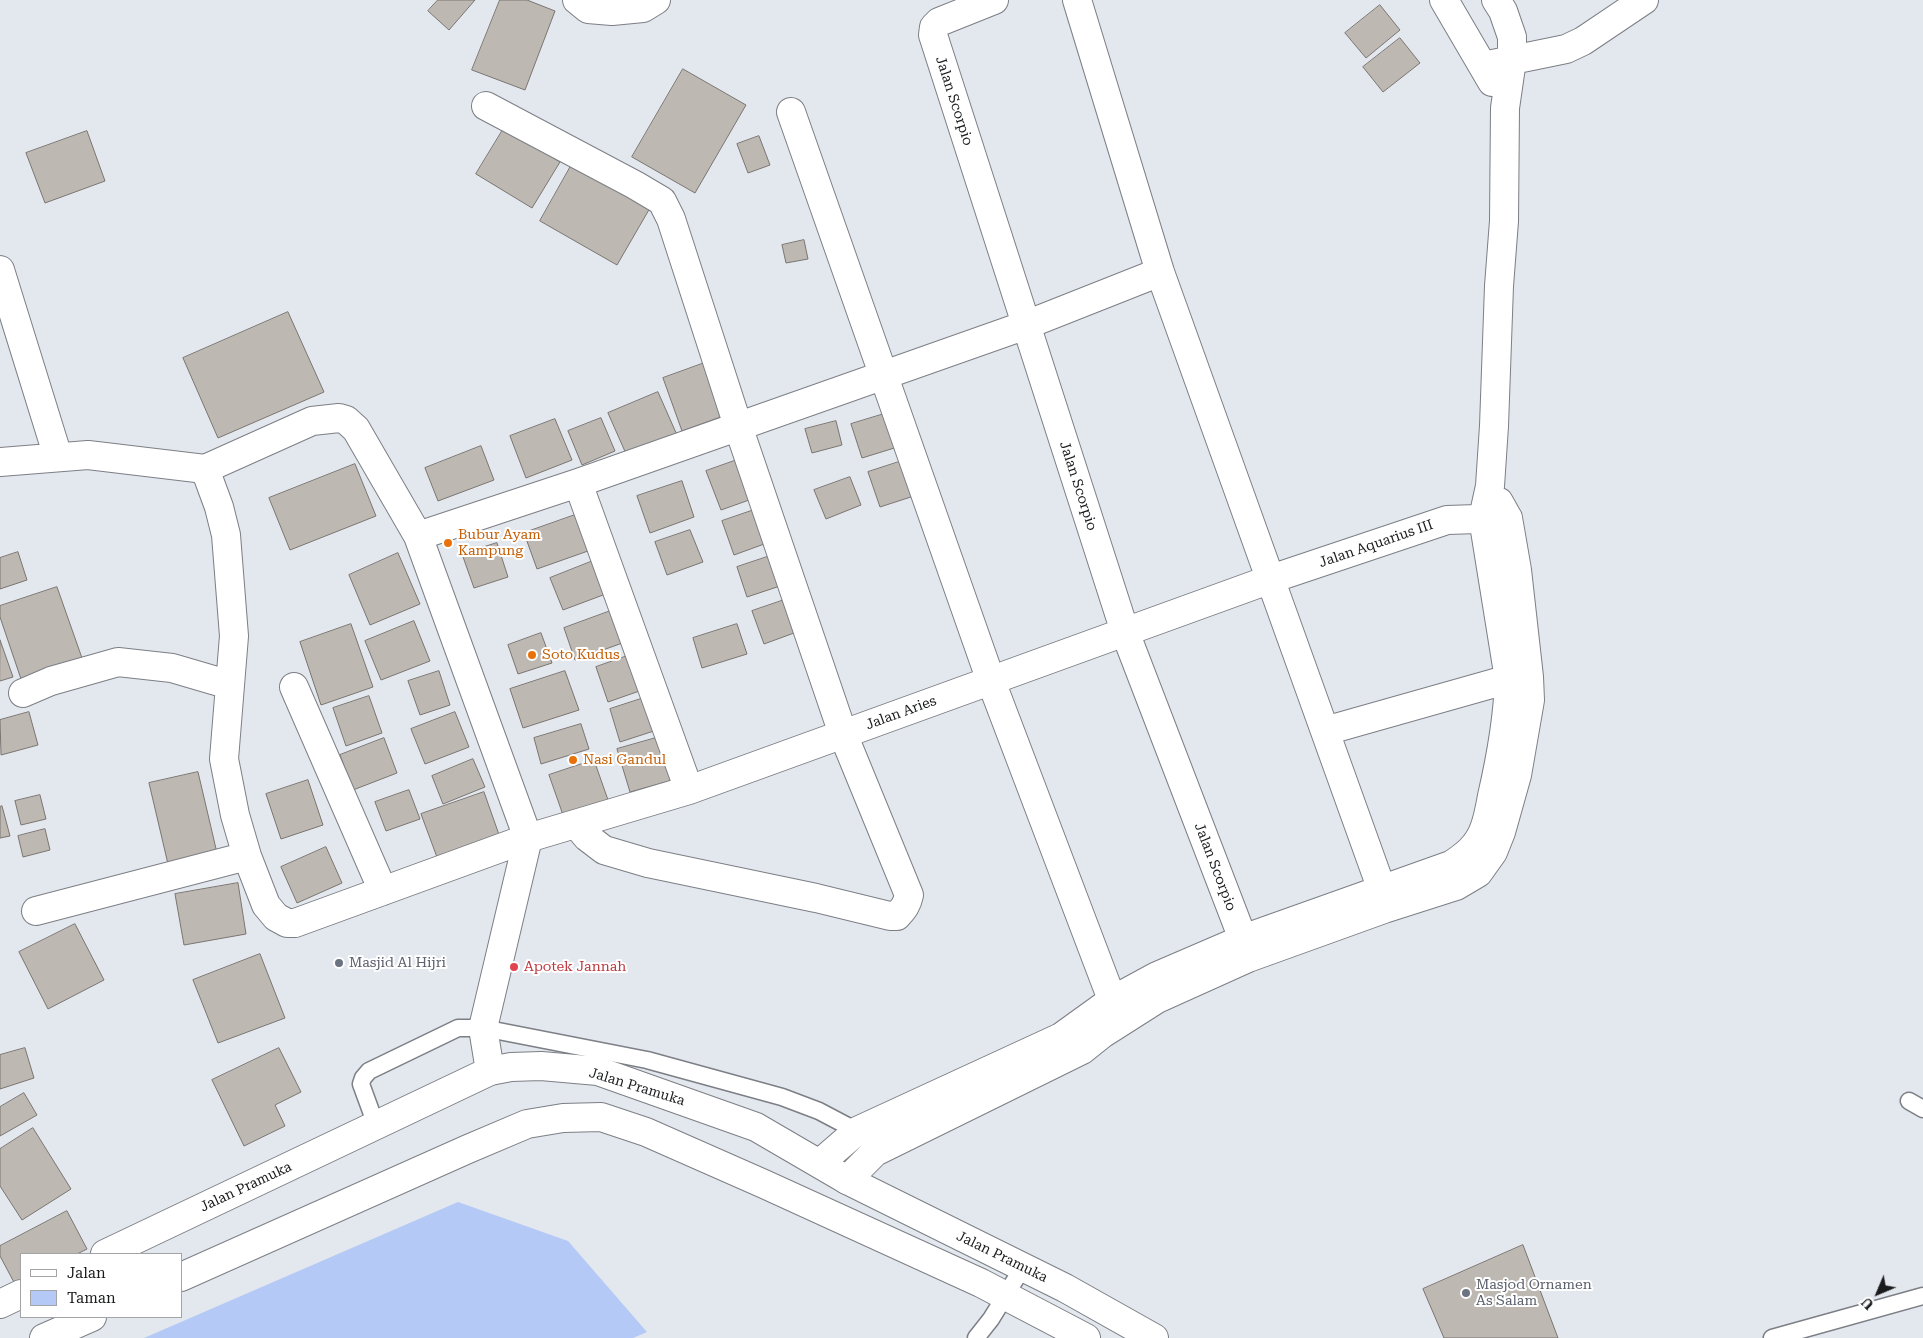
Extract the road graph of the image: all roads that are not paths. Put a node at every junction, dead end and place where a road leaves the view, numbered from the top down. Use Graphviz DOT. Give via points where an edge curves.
graph roads {
  1 [pos="577,0"];
  2 [pos="656,0"];
  3 [pos="994,0"];
  4 [pos="1077,0"];
  5 [pos="1444,0"];
  6 [pos="1496,0"];
  7 [pos="1644,0"];
  8 [pos="1512,60"];
  9 [pos="1483,66"];
  10 [pos="486,106"];
  11 [pos="1505,108"];
  12 [pos="791,112"];
  13 [pos="0,270"];
  14 [pos="1160,272"];
  15 [pos="1026,325"];
  16 [pos="884,375"];
  17 [pos="738,426"];
  18 [pos="58,457"];
  19 [pos="0,462"];
  20 [pos="205,469"];
  21 [pos="578,483"];
  22 [pos="1495,518"];
  23 [pos="418,536"];
  24 [pos="1271,579"];
  25 [pos="1125,632"];
  26 [pos="1519,678"];
  27 [pos="991,681"];
  28 [pos="230,685"];
  29 [pos="294,686"];
  30 [pos="24,693"];
  31 [pos="1325,731"];
  32 [pos="843,734"];
  33 [pos="689,790"];
  34 [pos="577,825"];
  35 [pos="528,838"];
  36 [pos="247,856"];
  37 [pos="383,891"];
  38 [pos="1383,900"];
  39 [pos="36,911"];
  40 [pos="1245,949"];
  41 [pos="1116,1012"];
  42 [pos="483,1028"];
  43 [pos="490,1071"];
  44 [pos="376,1125"];
  45 [pos="858,1131"];
  46 [pos="876,1152"];
  47 [pos="820,1163"];
  48 [pos="847,1180"];
  49 [pos="107,1253"];
  50 [pos="1023,1268"];
  51 [pos="182,1277"];
  52 [pos="20,1294"];
  53 [pos="1005,1295"];
  54 [pos="1923,1296"];
  55 [pos="0,1304"];
  56 [pos="90,1318"];
  57 [pos="44,1338"];
  58 [pos="976,1338"];
  59 [pos="1086,1338"];
  60 [pos="1154,1338"];
  61 [pos="1772,1338"];
  1 -- 2 [label="street" via="588,9 612,11 643,8"];
  3 -- 15 [label="street, Jalan Scorpio" via="944,20 934,27 933,34"];
  4 -- 14 [label="street"];
  5 -- 9 [label="street"];
  6 -- 8 [label="street" via="1512,37"];
  7 -- 8 [label="street" via="1566,49"];
  8 -- 9 [label="street"];
  8 -- 11 [label="street"];
  9 -- 11 [label="street"];
  10 -- 17 [label="street" via="662,201"];
  11 -- 22 [label="street" via="1504,221 1490,486"];
  12 -- 16 [label="street"];
  13 -- 18 [label="street"];
  14 -- 15 [label="street"];
  14 -- 24 [label="street"];
  15 -- 16 [label="street"];
  15 -- 25 [label="street, Jalan Scorpio"];
  16 -- 17 [label="street"];
  16 -- 27 [label="street"];
  17 -- 21 [label="street"];
  17 -- 32 [label="street"];
  18 -- 19 [label="street"];
  18 -- 20 [label="street" via="88,455"];
  20 -- 23 [label="street" via="312,421 346,420 365,442"];
  20 -- 28 [label="street" via="226,535 234,636"];
  21 -- 23 [label="street"];
  21 -- 33 [label="street"];
  22 -- 24 [label="street, Jalan Aquarius III" via="1447,520"];
  22 -- 26 [label="street" via="1517,570"];
  23 -- 35 [label="street"];
  24 -- 25 [label="street, Jalan Aries"];
  24 -- 31 [label="street"];
  25 -- 27 [label="street, Jalan Aries"];
  25 -- 40 [label="street, Jalan Scorpio"];
  26 -- 31 [label="street"];
  26 -- 38 [label="street" via="1530,700 1517,776 1493,852 1478,873 1456,886"];
  27 -- 32 [label="street, Jalan Aries"];
  27 -- 41 [label="street"];
  28 -- 30 [label="street" via="172,668 118,662 51,681"];
  28 -- 36 [label="street" via="224,759"];
  29 -- 37 [label="street"];
  31 -- 38 [label="street"];
  32 -- 33 [label="street, Jalan Aries"];
  32 -- 34 [label="street" via="909,895 907,905 896,916 648,863 604,850"];
  33 -- 34 [label="street, Jalan Aries"];
  34 -- 35 [label="street, Jalan Aries"];
  35 -- 37 [label="street, Jalan Aries"];
  35 -- 42 [label="street"];
  36 -- 37 [label="street, Jalan Aries" via="266,905 276,917 287,923 295,924"];
  36 -- 39 [label="street"];
  38 -- 40 [label="street"];
  40 -- 41 [label="street" via="1158,999"];
  41 -- 45 [label="street"];
  41 -- 46 [label="street" via="1082,1050"];
  42 -- 43 [label="street"];
  42 -- 44 [label="lane" via="458,1028 369,1071 361,1084"];
  42 -- 45 [label="lane" via="656,1062 782,1097"];
  43 -- 44 [label="street, Jalan Pramuka"];
  43 -- 47 [label="street, Jalan Pramuka" via="541,1066 598,1071 756,1127"];
  44 -- 49 [label="street, Jalan Pramuka"];
  45 -- 46 [label="lane"];
  45 -- 47 [label="street"];
  46 -- 48 [label="street"];
  47 -- 48 [label="street, Jalan Pramuka"];
  48 -- 50 [label="street, Jalan Pramuka"];
  50 -- 53 [label="lane"];
  50 -- 60 [label="street, Jalan Pramuka"];
  51 -- 53 [label="street" via="527,1124 562,1118 601,1117 646,1132"];
  52 -- 55 [label="street"];
  53 -- 58 [label="lane"];
  53 -- 59 [label="street"];
  54 -- 61 [label="lane"];
  56 -- 57 [label="street"];
}
